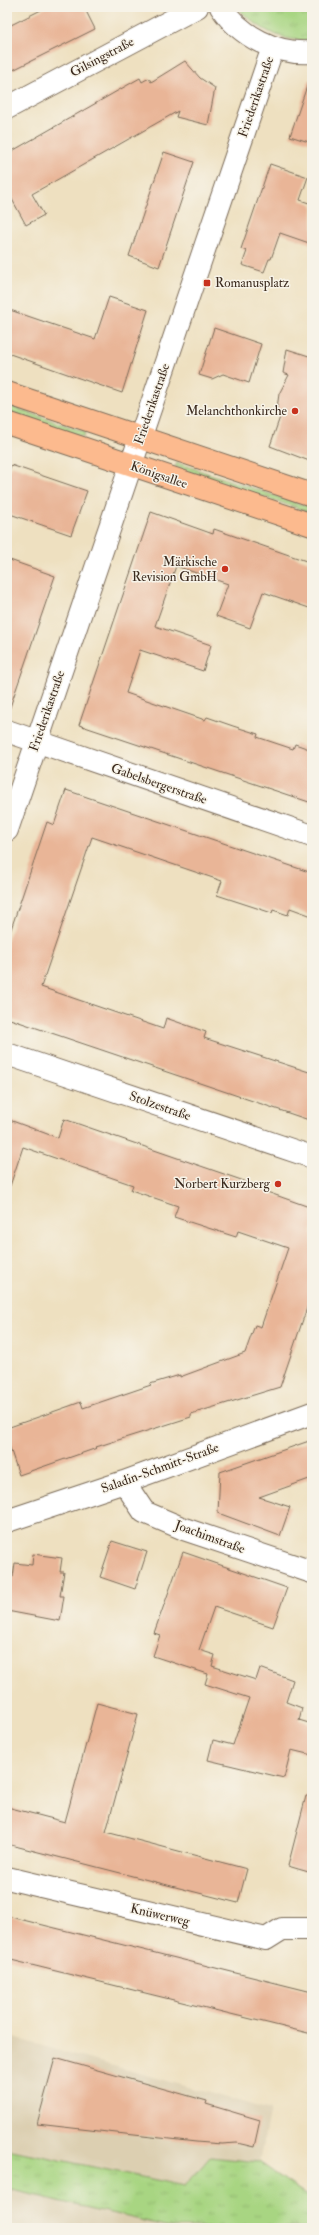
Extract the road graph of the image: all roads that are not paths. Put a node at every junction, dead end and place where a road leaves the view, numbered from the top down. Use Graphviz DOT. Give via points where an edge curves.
graph roads {
  1 [pos="197,7"];
  2 [pos="221,7"];
  3 [pos="273,47"];
  4 [pos="312,52"];
  5 [pos="7,108"];
  6 [pos="7,393"];
  7 [pos="7,423"];
  8 [pos="140,438"];
  9 [pos="132,465"];
  10 [pos="312,495"];
  11 [pos="312,525"];
  12 [pos="7,731"];
  13 [pos="37,742"];
  14 [pos="7,830"];
  15 [pos="312,836"];
  16 [pos="7,1054"];
  17 [pos="312,1157"];
  18 [pos="311,1412"];
  19 [pos="124,1482"];
  20 [pos="7,1521"];
  21 [pos="312,1572"];
  22 [pos="7,1878"];
  23 [pos="312,1929"];
  1 -- 5 [label="street, Gilsingstraße"];
  2 -- 3 [label="street" via="237,26 255,39"];
  3 -- 4 [label="street" via="292,52"];
  3 -- 8 [label="street, Friederikastraße"];
  6 -- 8 [label="main road"];
  7 -- 9 [label="main road, Königsallee"];
  8 -- 9 [label="street, Friederikastraße"];
  8 -- 10 [label="main road"];
  9 -- 11 [label="main road, Königsallee"];
  9 -- 13 [label="street, Friederikastraße"];
  12 -- 13 [label="street, Gabelsbergerstraße"];
  13 -- 14 [label="street, Friederikastraße"];
  13 -- 15 [label="street, Gabelsbergerstraße"];
  16 -- 17 [label="street, Stolzestraße"];
  18 -- 19 [label="street, Saladin-Schmitt-Straße"];
  19 -- 20 [label="street, Saladin-Schmitt-Straße"];
  19 -- 21 [label="street, Joachimstraße" via="144,1512 184,1529"];
  22 -- 23 [label="street, Knüwerweg" via="266,1939 282,1929"];
}
